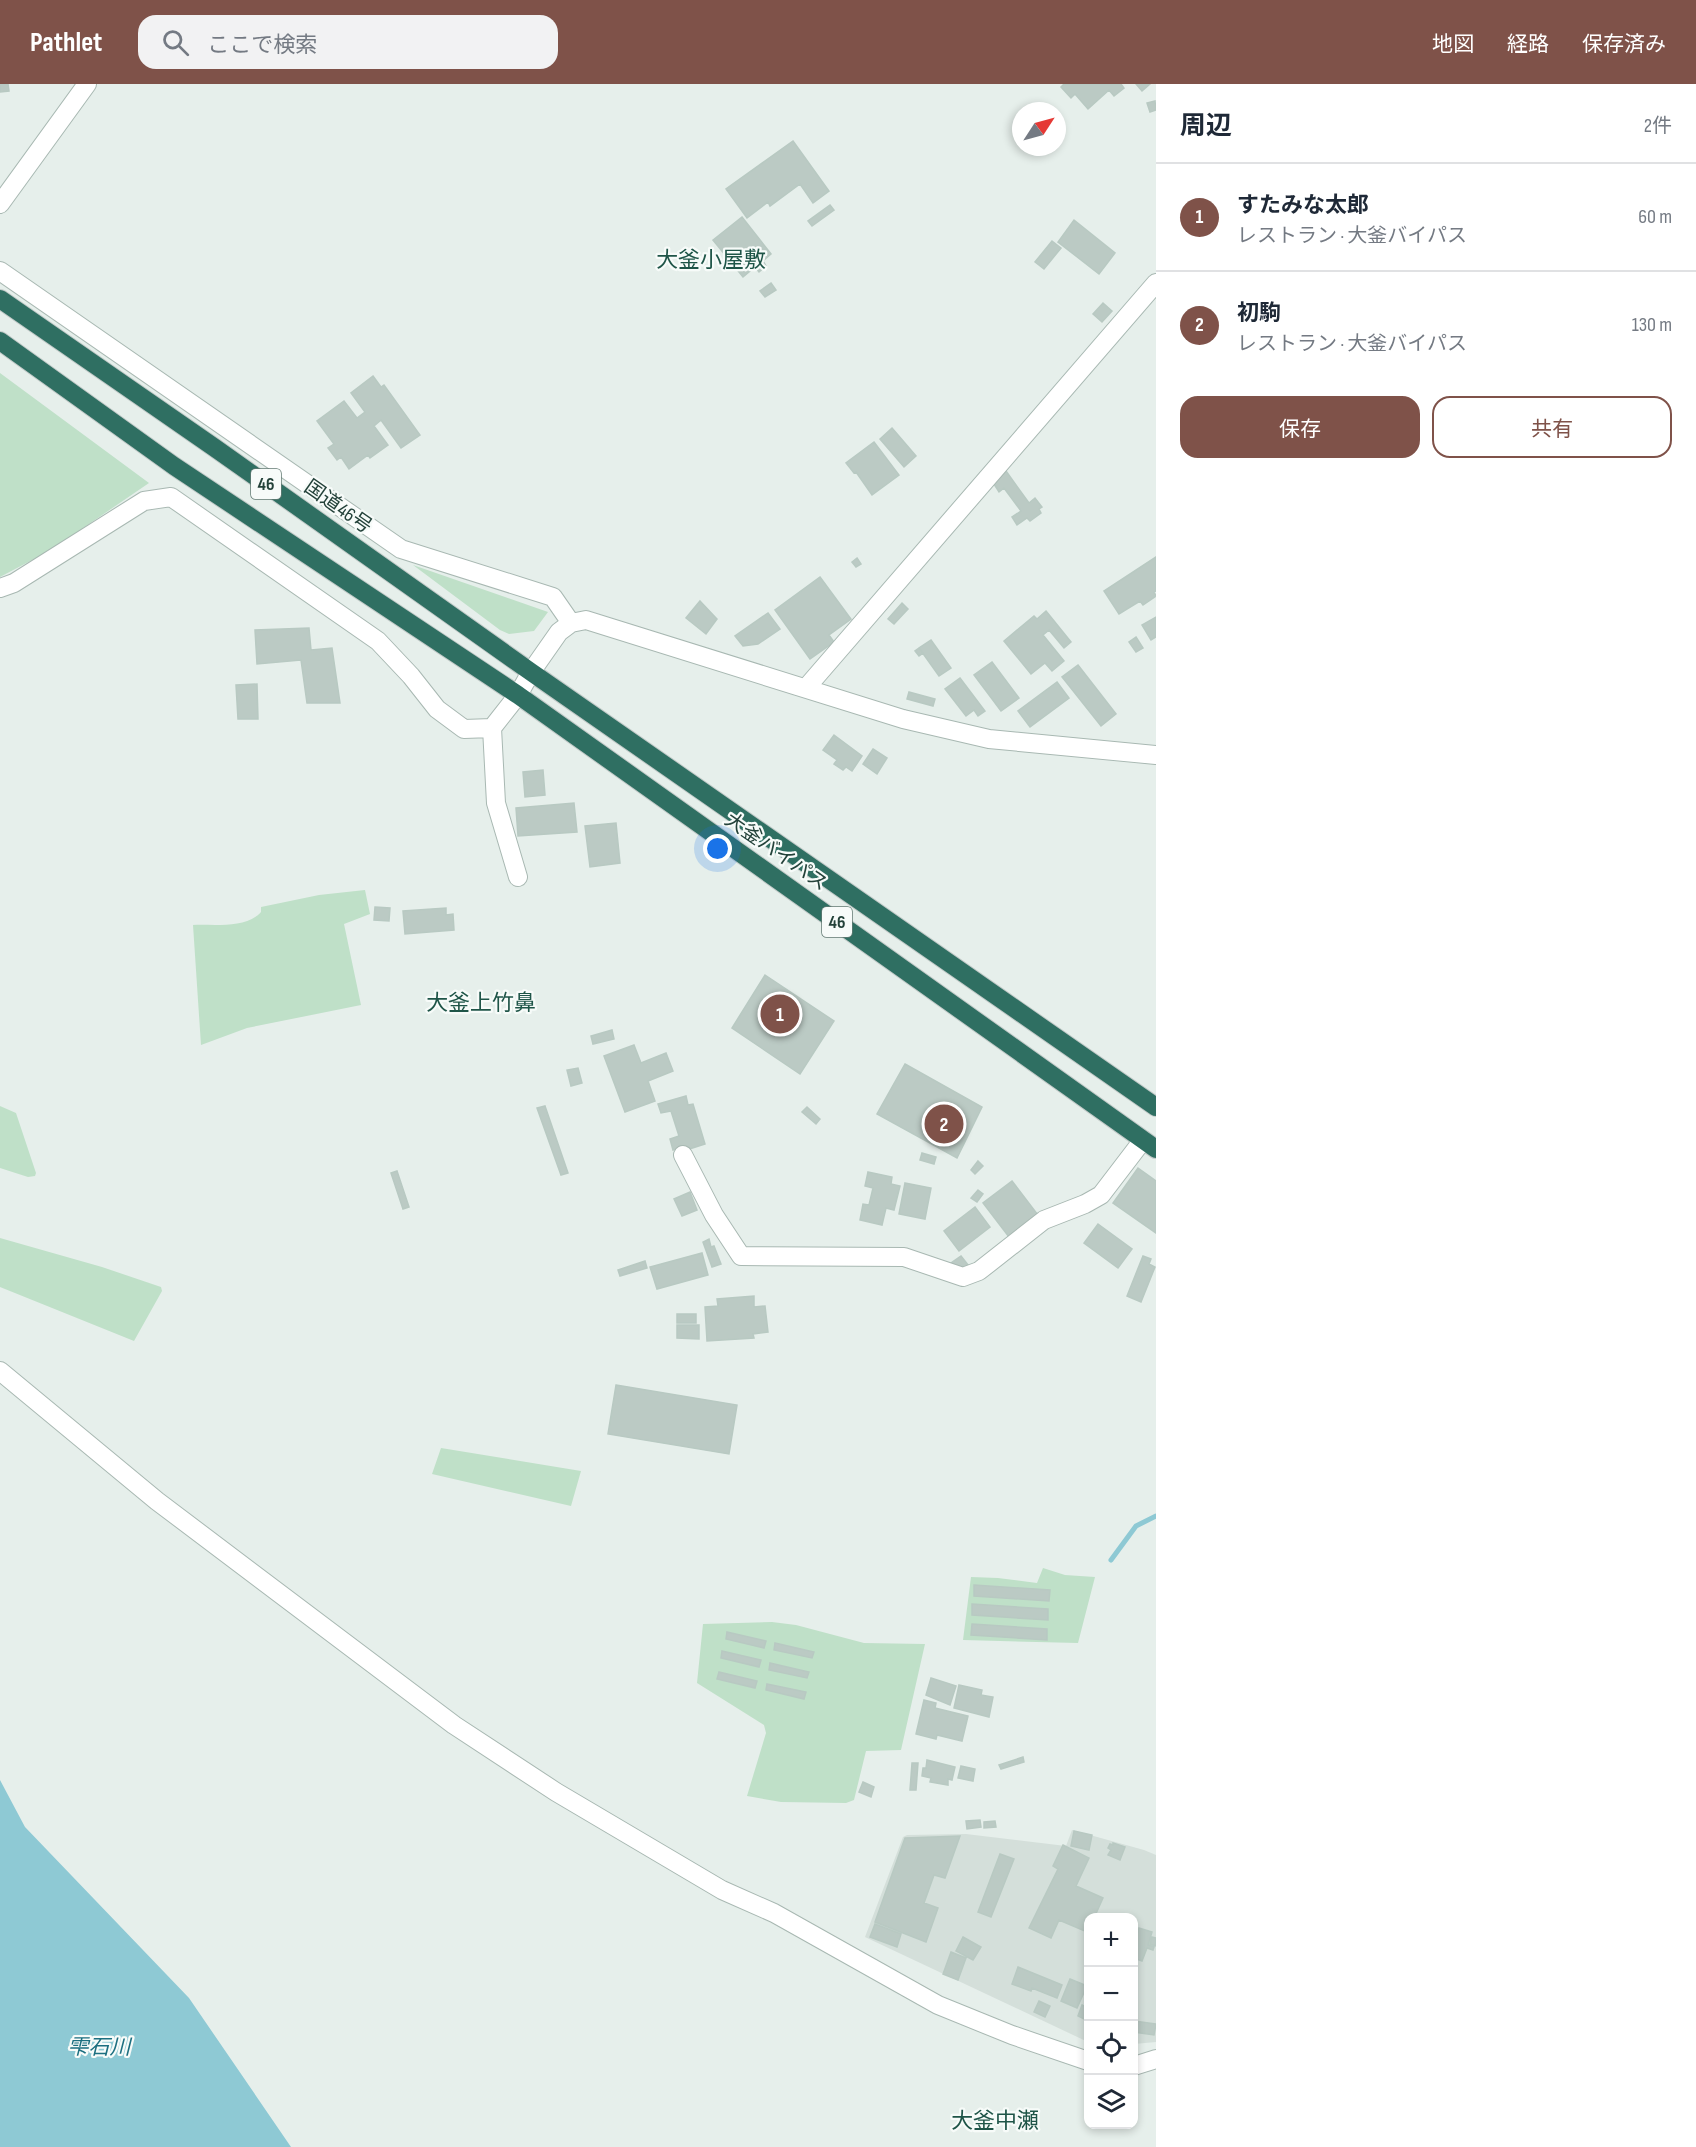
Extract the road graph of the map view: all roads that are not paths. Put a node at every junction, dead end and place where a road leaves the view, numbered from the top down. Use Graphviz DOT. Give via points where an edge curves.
graph roads {
  1 [pos="87,84"];
  2 [pos="3,192"];
  3 [pos="0,271"];
  4 [pos="1156,283"];
  5 [pos="0,298"];
  6 [pos="0,341"];
  7 [pos="0,588"];
  8 [pos="571,622"];
  9 [pos="531,672"];
  10 [pos="806,688"];
  11 [pos="518,695"];
  12 [pos="492,728"];
  13 [pos="1156,755"];
  14 [pos="518,877"];
  15 [pos="1156,1107"];
  16 [pos="1149,1144"];
  17 [pos="683,1155"];
  18 [pos="0,1371"];
  19 [pos="1084,2059"];
  20 [pos="1156,2059"];
  21 [pos="1138,2066"];
  22 [pos="1138,2068"];
  23 [pos="1156,2070"];
  1 -- 2 [label="street"];
  3 -- 8 [label="street" via="401,549 553,597"];
  4 -- 10 [label="street"];
  5 -- 9 [label="highway, 国道46号 / 46"];
  6 -- 11 [label="highway, 46" via="174,466"];
  7 -- 12 [label="street" via="144,501 171,497 378,641 437,709 464,729"];
  8 -- 9 [label="street" via="559,632"];
  8 -- 10 [label="street" via="586,620"];
  9 -- 11 [label="street"];
  9 -- 15 [label="highway, 大釜バイパス / 46"];
  10 -- 13 [label="street" via="903,719 989,739"];
  11 -- 12 [label="street"];
  11 -- 16 [label="highway, 大釜バイパス / 46"];
  12 -- 14 [label="street" via="496,802"];
  16 -- 17 [label="street" via="1101,1196 1044,1220 979,1271 963,1277 904,1257 741,1256"];
  18 -- 19 [label="street" via="157,1501 454,1725 556,1792 722,1890 774,1913 938,2005"];
  20 -- 21 [label="street"];
  22 -- 23 [label="street"];
}
